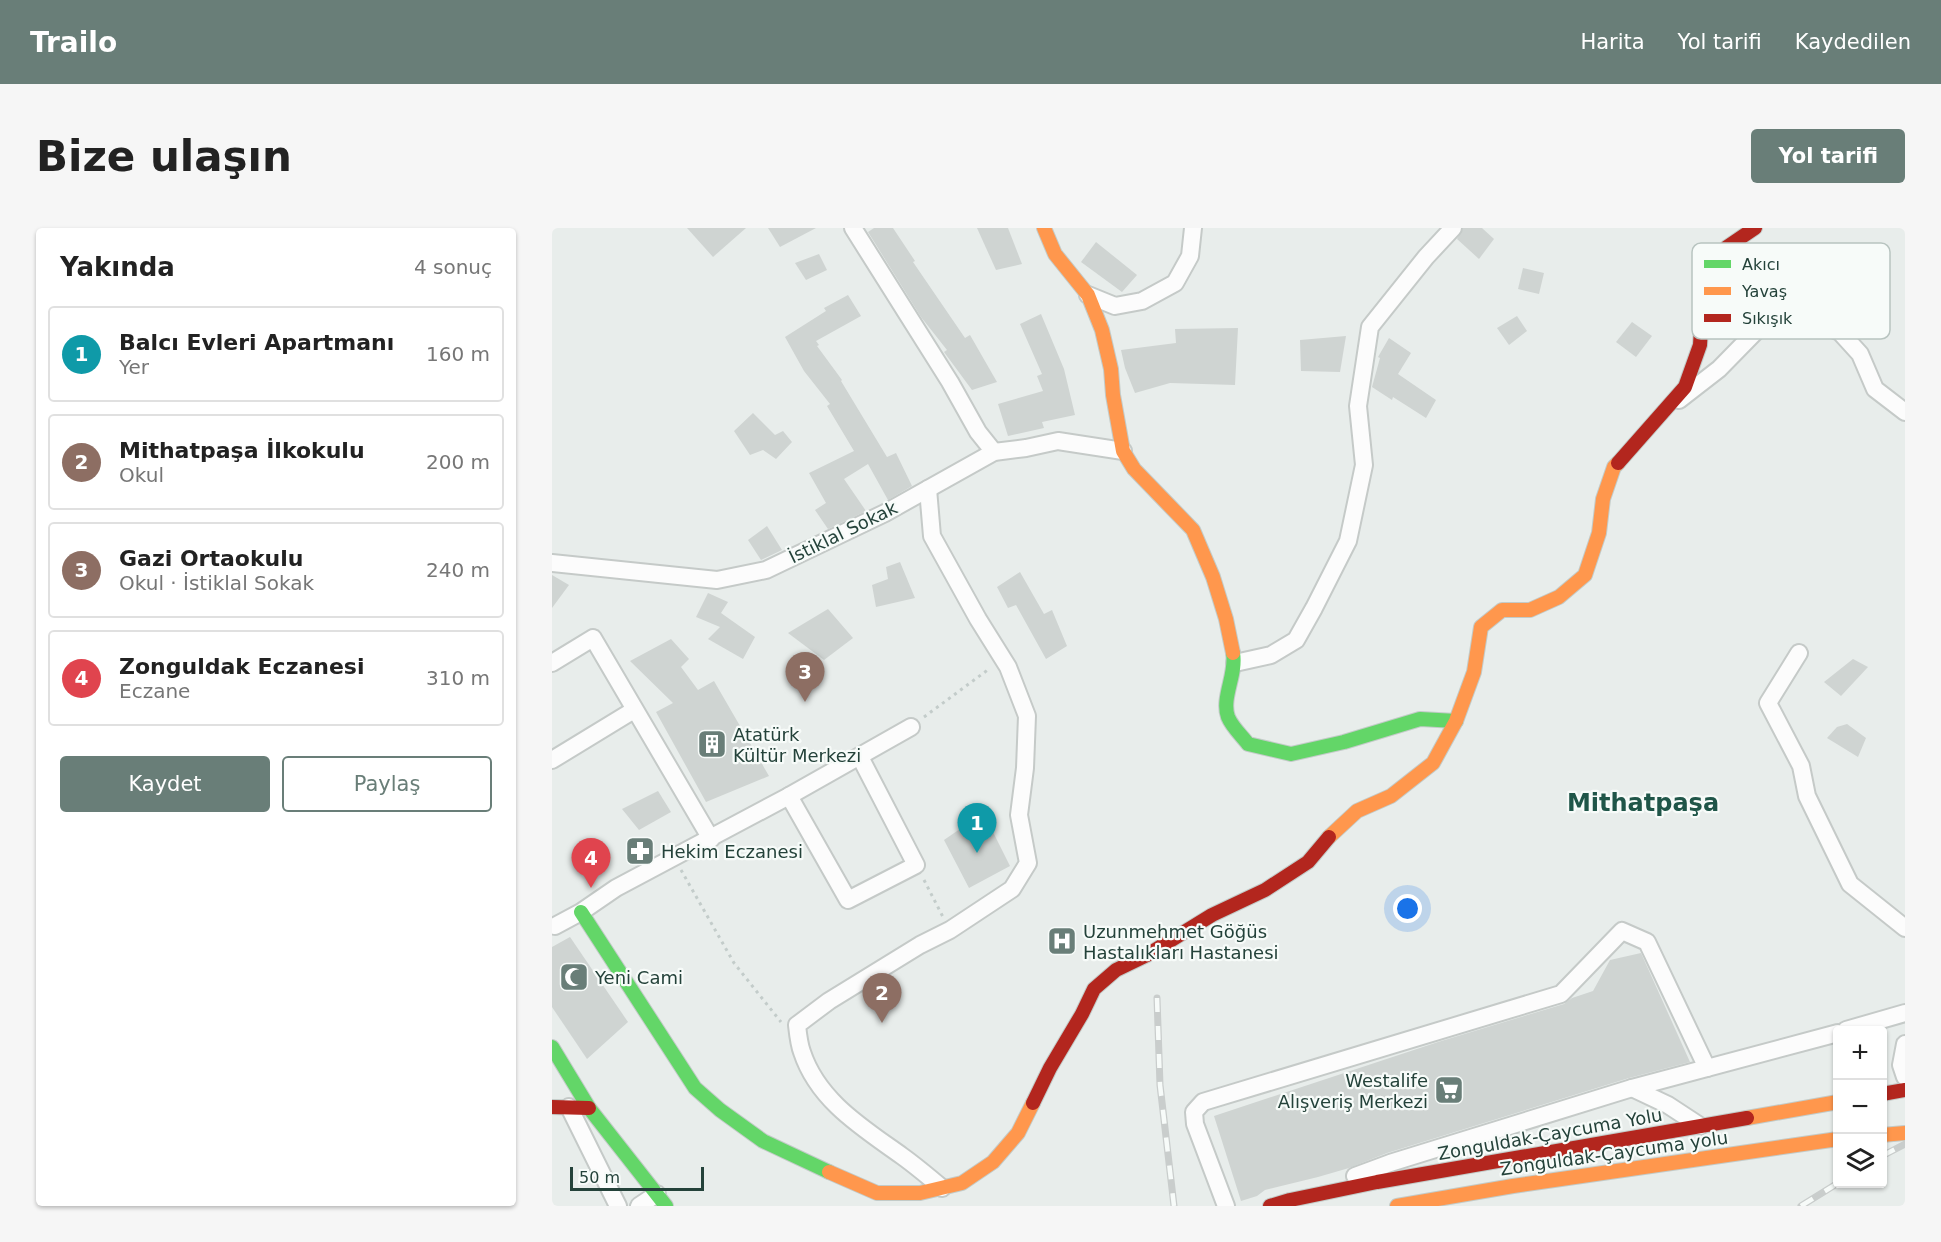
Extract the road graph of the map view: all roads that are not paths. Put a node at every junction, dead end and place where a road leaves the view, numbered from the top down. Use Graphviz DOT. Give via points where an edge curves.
graph roads {
  1 [pos="853,228"];
  2 [pos="1044,228"];
  3 [pos="1193,228"];
  4 [pos="1453,228"];
  5 [pos="1755,228"];
  6 [pos="1733,243"];
  7 [pos="1088,295"];
  8 [pos="1700,339"];
  9 [pos="1748,339"];
  10 [pos="1846,339"];
  11 [pos="1905,412"];
  12 [pos="1662,413"];
  13 [pos="1123,451"];
  14 [pos="994,452"];
  15 [pos="927,489"];
  16 [pos="552,563"];
  17 [pos="1799,653"];
  18 [pos="552,663"];
  19 [pos="1235,663"];
  20 [pos="634,710"];
  21 [pos="1456,720"];
  22 [pos="911,727"];
  23 [pos="860,757"];
  24 [pos="552,760"];
  25 [pos="789,796"];
  26 [pos="711,839"];
  27 [pos="581,912"];
  28 [pos="553,924"];
  29 [pos="1905,928"];
  30 [pos="1905,1013"];
  31 [pos="1860,1026"];
  32 [pos="1833,1034"];
  33 [pos="1905,1044"];
  34 [pos="552,1047"];
  35 [pos="1707,1068"];
  36 [pos="1905,1077"];
  37 [pos="1632,1088"];
  38 [pos="1905,1090"];
  39 [pos="1887,1093"];
  40 [pos="1833,1103"];
  41 [pos="552,1107"];
  42 [pos="570,1107"];
  43 [pos="589,1108"];
  44 [pos="1701,1126"];
  45 [pos="1905,1133"];
  46 [pos="1887,1135"];
  47 [pos="1833,1140"];
  48 [pos="942,1188"];
  49 [pos="662,1200"];
  50 [pos="1290,1200"];
  51 [pos="618,1206"];
  52 [pos="639,1206"];
  53 [pos="1226,1206"];
  54 [pos="1270,1206"];
  55 [pos="1397,1206"];
  1 -- 14 [label="street"];
  2 -- 7 [label="main road" via="1055,254"];
  3 -- 7 [label="street" via="1190,256 1175,283 1142,301 1115,306"];
  4 -- 19 [label="street" via="1370,327 1358,406 1364,465 1348,541 1296,640 1271,655"];
  5 -- 6 [label="main road"];
  7 -- 13 [label="main road" via="1111,369"];
  8 -- 12 [label="main road" via="1685,387"];
  9 -- 12 [label="street" via="1719,369"];
  10 -- 11 [label="street" via="1860,354 1875,389"];
  12 -- 21 [label="main road" via="1614,467 1585,575 1559,597 1530,610 1502,610 1481,627 1474,672"];
  13 -- 14 [label="street, İstiklal Sokak" via="1059,441"];
  13 -- 19 [label="main road" via="1134,469 1193,530 1216,587"];
  14 -- 15 [label="street, İstiklal Sokak"];
  15 -- 16 [label="street, İstiklal Sokak" via="766,570 717,580"];
  15 -- 48 [label="street" via="932,536 1008,667 1027,716 1019,815 1028,863 1012,889 796,1025 802,1052 836,1106"];
  17 -- 29 [label="street" via="1768,703 1801,766 1807,796 1850,884"];
  18 -- 20 [label="street" via="593,638"];
  19 -- 21 [label="main road" via="1227,694 1228,717 1248,744 1291,754 1420,719"];
  20 -- 24 [label="street"];
  20 -- 26 [label="street"];
  21 -- 48 [label="main road" via="1433,763 1391,796 1357,811 1334,830 1308,862 1265,891 1212,915 1116,970 1094,989 1018,1133 993,1162 962,1182"];
  22 -- 23 [label="street"];
  23 -- 25 [label="street"];
  23 -- 25 [label="street" via="916,865 848,900"];
  25 -- 26 [label="street"];
  26 -- 27 [label="street" via="615,888"];
  27 -- 28 [label="street"];
  27 -- 48 [label="main road" via="695,1088 720,1110 763,1141 877,1193 920,1193"];
  30 -- 31 [label="street"];
  32 -- 35 [label="street"];
  33 -- 36 [label="street" via="1901,1065"];
  34 -- 43 [label="main road"];
  35 -- 37 [label="street"];
  35 -- 53 [label="street" via="1647,942 1622,931 1562,994 1203,1102 1194,1112 1195,1124"];
  37 -- 44 [label="street"];
  37 -- 50 [label="street" via="1390,1163"];
  38 -- 39 [label="main road"];
  40 -- 44 [label="main road, Zonguldak-Çaycuma Yolu"];
  41 -- 42 [label="main road"];
  42 -- 43 [label="main road"];
  42 -- 51 [label="street"];
  43 -- 49 [label="main road"];
  44 -- 50 [label="main road, Zonguldak-Çaycuma Yolu"];
  45 -- 46 [label="main road"];
  47 -- 55 [label="main road, Zonguldak-Çaycuma yolu"];
  49 -- 52 [label="street"];
  50 -- 54 [label="main road, Zonguldak-Çaycuma Yolu"];
}
